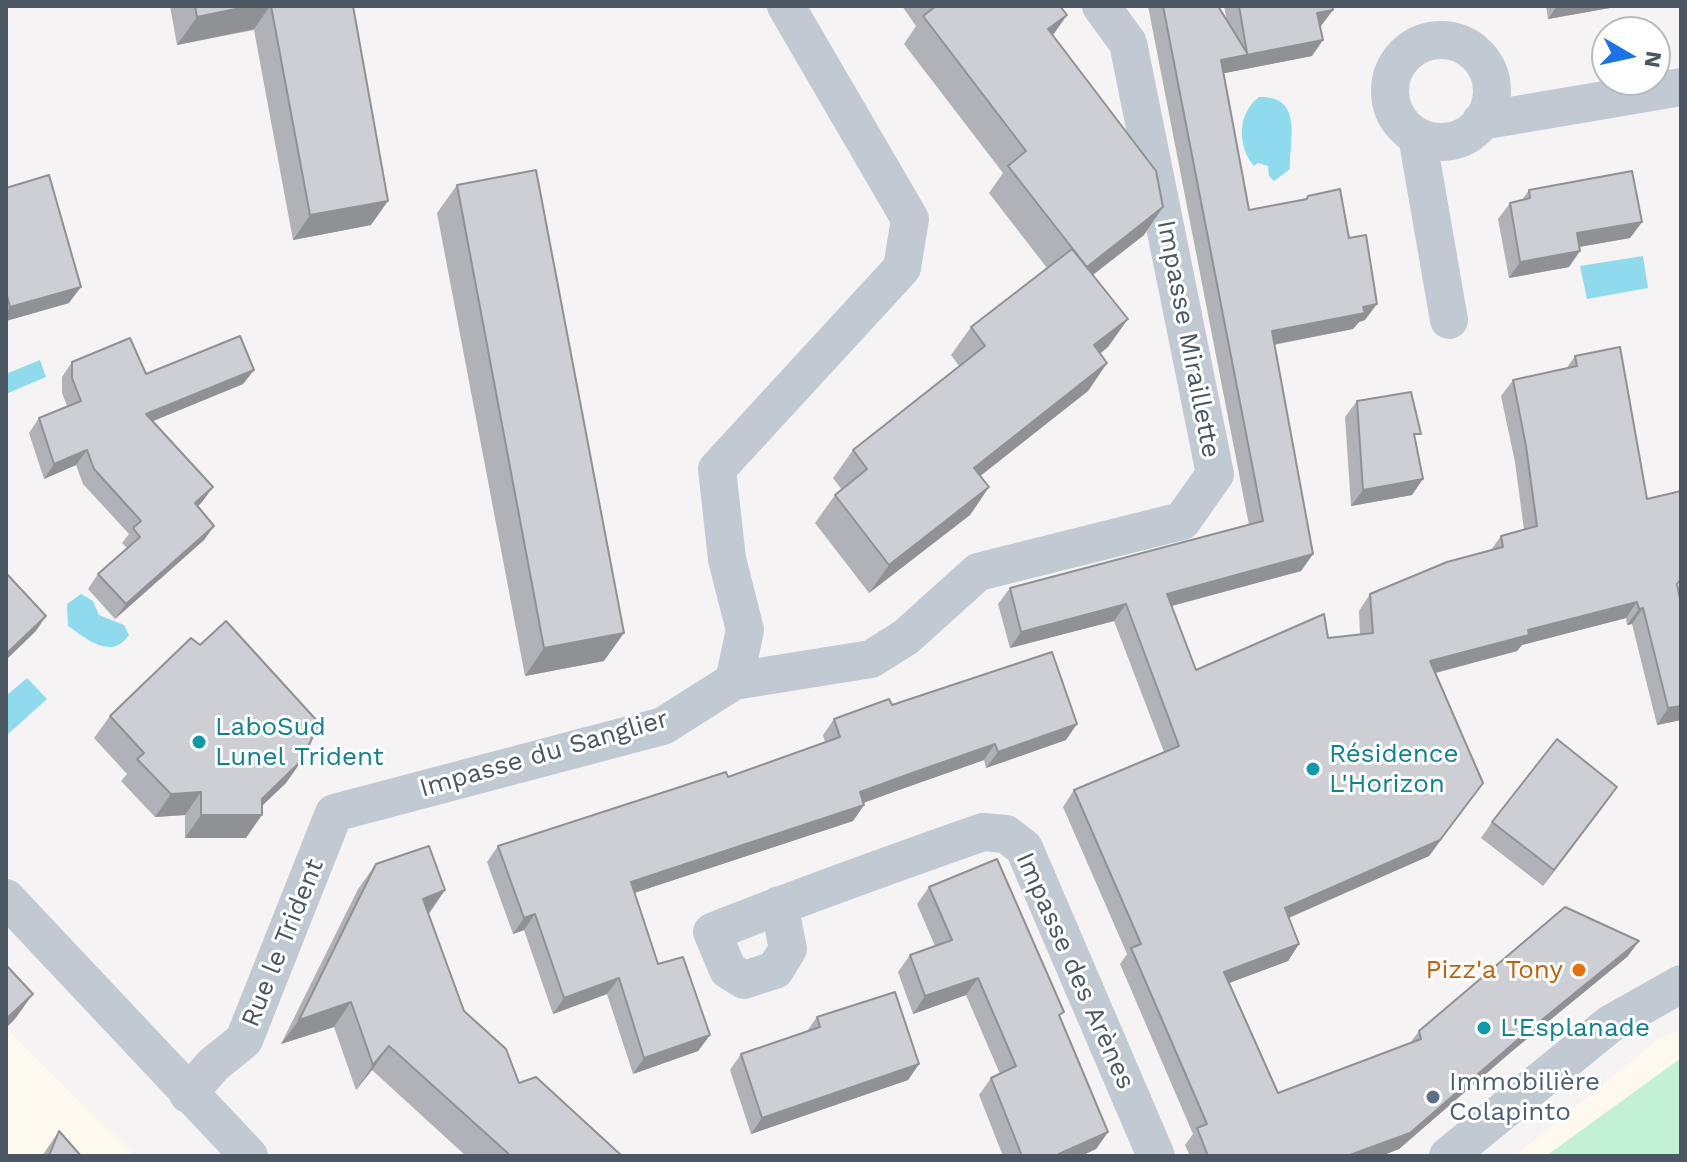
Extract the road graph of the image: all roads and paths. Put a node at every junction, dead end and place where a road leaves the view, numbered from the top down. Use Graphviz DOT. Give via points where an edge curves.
graph roads {
  1 [pos="786,6"];
  2 [pos="1101,6"];
  3 [pos="1681,87"];
  4 [pos="1481,121"];
  5 [pos="1417,136"];
  6 [pos="1449,320"];
  7 [pos="734,681"];
  8 [pos="376,802"];
  9 [pos="6,898"];
  10 [pos="779,905"];
  11 [pos="1681,982"];
  12 [pos="188,1094"];
  13 [pos="249,1156"];
  14 [pos="1156,1156"];
  15 [pos="1448,1156"];
  1 -- 7 [label="street" via="910,219 902,268 717,469 727,559 745,630"];
  2 -- 7 [label="street, Impasse Miraillette" via="1128,43 1215,474 1182,521 978,572 906,637 871,659"];
  3 -- 4 [label="street"];
  4 -- 5 [label="street" via="1471,132 1445,142"];
  4 -- 5 [label="street" via="1492,93 1484,63 1461,44 1428,41 1399,60 1391,76 1394,111"];
  5 -- 6 [label="street"];
  7 -- 8 [label="street, Impasse du Sanglier" via="663,726"];
  8 -- 12 [label="street, Rue le Trident" via="334,813 244,1040"];
  9 -- 12 [label="street"];
  10 -- 14 [label="street, Impasse des Arènes" via="983,832 1006,834 1024,848"];
  11 -- 15 [label="street" via="1610,1024"];
  12 -- 13 [label="street"];
}
